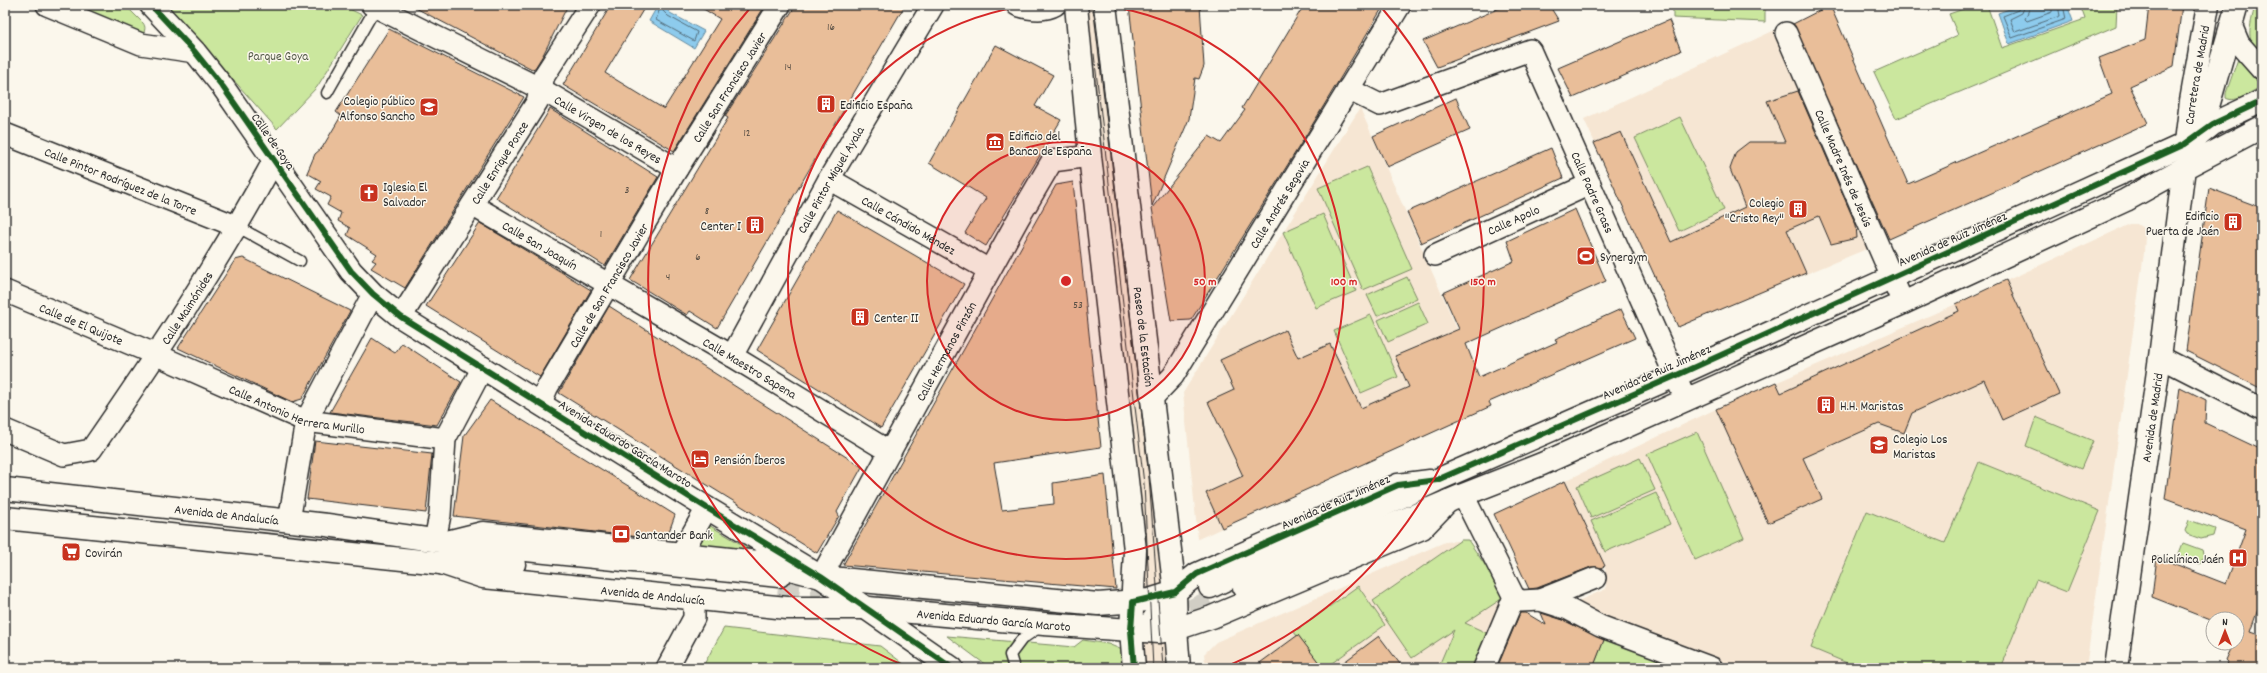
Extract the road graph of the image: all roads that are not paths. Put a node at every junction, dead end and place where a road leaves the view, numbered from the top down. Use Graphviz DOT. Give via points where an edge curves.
graph roads {
  1 [pos="47,5"];
  2 [pos="151,5"];
  3 [pos="590,5"];
  4 [pos="779,5"];
  5 [pos="932,5"];
  6 [pos="1017,5"];
  7 [pos="1055,5"];
  8 [pos="1076,5"];
  9 [pos="1105,5"];
  10 [pos="1400,5"];
  11 [pos="2208,5"];
  12 [pos="375,6"];
  13 [pos="2234,15"];
  14 [pos="1786,34"];
  15 [pos="195,52"];
  16 [pos="2262,70"];
  17 [pos="540,89"];
  18 [pos="1348,89"];
  19 [pos="327,93"];
  20 [pos="2262,101"];
  21 [pos="2262,127"];
  22 [pos="5,134"];
  23 [pos="2192,140"];
  24 [pos="1090,156"];
  25 [pos="274,160"];
  26 [pos="2184,168"];
  27 [pos="677,169"];
  28 [pos="829,179"];
  29 [pos="1590,184"];
  30 [pos="472,204"];
  31 [pos="238,227"];
  32 [pos="1435,255"];
  33 [pos="300,261"];
  34 [pos="989,270"];
  35 [pos="1891,278"];
  36 [pos="609,285"];
  37 [pos="5,291"];
  38 [pos="373,294"];
  39 [pos="1903,304"];
  40 [pos="401,317"];
  41 [pos="157,355"];
  42 [pos="732,356"];
  43 [pos="2160,357"];
  44 [pos="483,367"];
  45 [pos="1675,376"];
  46 [pos="1152,398"];
  47 [pos="1686,400"];
  48 [pos="541,402"];
  49 [pos="2262,409"];
  50 [pos="306,421"];
  51 [pos="5,430"];
  52 [pos="445,439"];
  53 [pos="890,452"];
  54 [pos="1437,480"];
  55 [pos="5,489"];
  56 [pos="1455,498"];
  57 [pos="707,508"];
  58 [pos="5,518"];
  59 [pos="289,521"];
  60 [pos="441,541"];
  61 [pos="681,554"];
  62 [pos="441,563"];
  63 [pos="821,576"];
  64 [pos="1595,578"];
  65 [pos="1175,592"];
  66 [pos="1514,597"];
  67 [pos="694,599"];
  68 [pos="1540,600"];
  69 [pos="1133,602"];
  70 [pos="868,608"];
  71 [pos="1044,624"];
  72 [pos="1176,629"];
  73 [pos="1131,630"];
  74 [pos="667,668"];
  75 [pos="952,668"];
  76 [pos="1014,668"];
  77 [pos="1134,668"];
  78 [pos="1179,668"];
  79 [pos="1484,668"];
  80 [pos="1712,668"];
  81 [pos="2116,668"];
  1 -- 15 [label="street" via="141,44"];
  2 -- 15 [label="main road, Calle de Goya"];
  3 -- 17 [label="street, Calle Enrique Ponce" via="544,76"];
  4 -- 27 [label="street, Calle San Francisco Javier"];
  5 -- 28 [label="street, Calle Pintor Miguel Ayala"];
  6 -- 7 [label="street" via="1030,10"];
  8 -- 24 [label="main road"];
  9 -- 46 [label="main road, Paseo de la Estación"];
  10 -- 18 [label="street, Calle Andrés Segovia"];
  11 -- 23 [label="main road, Carretera de Madrid" via="2190,101"];
  12 -- 17 [label="street, Calle Virgen de los Reyes"];
  12 -- 19 [label="lane"];
  13 -- 16 [label="street" via="2240,44"];
  13 -- 23 [label="main road, Carretera de Madrid"];
  14 -- 35 [label="street, Calle Madre Inés de Jesús"];
  15 -- 25 [label="main road, Calle de Goya"];
  17 -- 27 [label="street, Calle Virgen de los Reyes"];
  17 -- 30 [label="street, Calle Enrique Ponce" via="537,102"];
  18 -- 29 [label="street, Calle Padre Grass" via="1380,105 1530,50"];
  18 -- 46 [label="street, Calle Andrés Segovia" via="1173,376"];
  20 -- 23 [label="main road, Avenida de Ruiz Jiménez" via="2213,124"];
  21 -- 26 [label="main road, Avenida de Ruiz Jiménez"];
  22 -- 31 [label="street, Calle Pintor Rodríguez de la Torre"];
  23 -- 26 [label="main road, Avenida de Madrid"];
  23 -- 35 [label="main road, Avenida de Ruiz Jiménez"];
  24 -- 34 [label="street, Calle Hermanos Pinzón" via="1052,161"];
  24 -- 69 [label="main road" via="1135,550"];
  25 -- 31 [label="street, Calle Maimónides"];
  25 -- 38 [label="main road, Calle de Goya" via="351,271"];
  26 -- 39 [label="main road, Avenida de Ruiz Jiménez" via="2126,200"];
  26 -- 43 [label="main road, Avenida de Madrid"];
  27 -- 36 [label="street, Calle de San Francisco Javier"];
  28 -- 34 [label="street, Calle Cándido Méndez"];
  28 -- 42 [label="street, Calle Pintor Miguel Ayala"];
  29 -- 32 [label="street, Calle Apolo"];
  29 -- 45 [label="street, Calle Padre Grass"];
  30 -- 36 [label="street, Calle San Joaquín"];
  30 -- 40 [label="street, Calle Enrique Ponce"];
  31 -- 33 [label="lane"];
  31 -- 41 [label="street, Calle Maimónides"];
  34 -- 53 [label="street, Calle Hermanos Pinzón"];
  35 -- 39 [label="street, Calle Madre Inés de Jesús"];
  35 -- 45 [label="main road, Avenida de Ruiz Jiménez"];
  36 -- 42 [label="street, Calle Maestro Sapena"];
  36 -- 48 [label="street, Calle de San Francisco Javier"];
  37 -- 41 [label="street, Calle de El Quijote"];
  38 -- 40 [label="main road, Avenida Eduardo García Maroto"];
  38 -- 50 [label="street"];
  39 -- 47 [label="main road, Avenida de Ruiz Jiménez"];
  40 -- 44 [label="main road, Avenida Eduardo García Maroto"];
  41 -- 50 [label="street, Calle Antonio Herrera Murillo"];
  41 -- 51 [label="street, Calle Maimónides" via="91,450 64,455"];
  42 -- 53 [label="street, Calle Maestro Sapena"];
  43 -- 49 [label="street"];
  43 -- 81 [label="main road, Avenida de Madrid"];
  44 -- 48 [label="main road, Avenida Eduardo García Maroto"];
  44 -- 52 [label="street"];
  45 -- 47 [label="street, Calle Padre Grass"];
  45 -- 54 [label="main road, Avenida de Ruiz Jiménez"];
  46 -- 65 [label="main road, Paseo de la Estación"];
  47 -- 56 [label="main road, Avenida de Ruiz Jiménez" via="1542,464"];
  48 -- 57 [label="main road, Avenida Eduardo García Maroto"];
  50 -- 52 [label="street, Calle Antonio Herrera Murillo"];
  50 -- 59 [label="street"];
  52 -- 60 [label="street" via="440,515"];
  53 -- 63 [label="street, Calle Hermanos Pinzón"];
  54 -- 56 [label="main road, Avenida de Ruiz Jiménez" via="1212,593"];
  54 -- 65 [label="main road, Avenida de Ruiz Jiménez" via="1398,485 1197,574"];
  55 -- 59 [label="main road, Avenida de Andalucía"];
  56 -- 66 [label="street"];
  56 -- 72 [label="main road, Avenida de Ruiz Jiménez" via="1422,528 1212,617"];
  57 -- 61 [label="street"];
  57 -- 63 [label="main road, Avenida Eduardo García Maroto"];
  58 -- 62 [label="main road, Avenida de Andalucía"];
  59 -- 60 [label="main road, Avenida de Andalucía"];
  60 -- 61 [label="main road, Avenida de Andalucía" via="483,533"];
  60 -- 62 [label="main road, Avenida de Andalucía" via="778,582 455,558"];
  61 -- 63 [label="main road, Avenida de Andalucía" via="768,563"];
  62 -- 67 [label="main road, Avenida de Andalucía" via="483,577"];
  63 -- 69 [label="main road, Avenida Eduardo García Maroto" via="1098,604"];
  63 -- 70 [label="main road, Avenida Eduardo García Maroto"];
  64 -- 68 [label="street"];
  65 -- 69 [label="main road, Avenida de Ruiz Jiménez"];
  65 -- 72 [label="main road, Paseo de la Estación"];
  65 -- 73 [label="main road" via="1150,624"];
  66 -- 68 [label="street" via="1522,601"];
  66 -- 79 [label="street"];
  67 -- 70 [label="main road, Avenida de Andalucía" via="787,608"];
  67 -- 74 [label="street" via="694,618"];
  68 -- 80 [label="street" via="1568,609 1600,626"];
  69 -- 73 [label="main road"];
  70 -- 71 [label="main road, Avenida Eduardo García Maroto"];
  70 -- 75 [label="main road"];
  71 -- 73 [label="main road, Avenida Eduardo García Maroto"];
  71 -- 76 [label="lane" via="1014,648 1010,654"];
  72 -- 73 [label="main road, Avenida Eduardo García Maroto" via="1159,632"];
  72 -- 78 [label="main road, Paseo de la Estación"];
  73 -- 77 [label="main road"];
}
